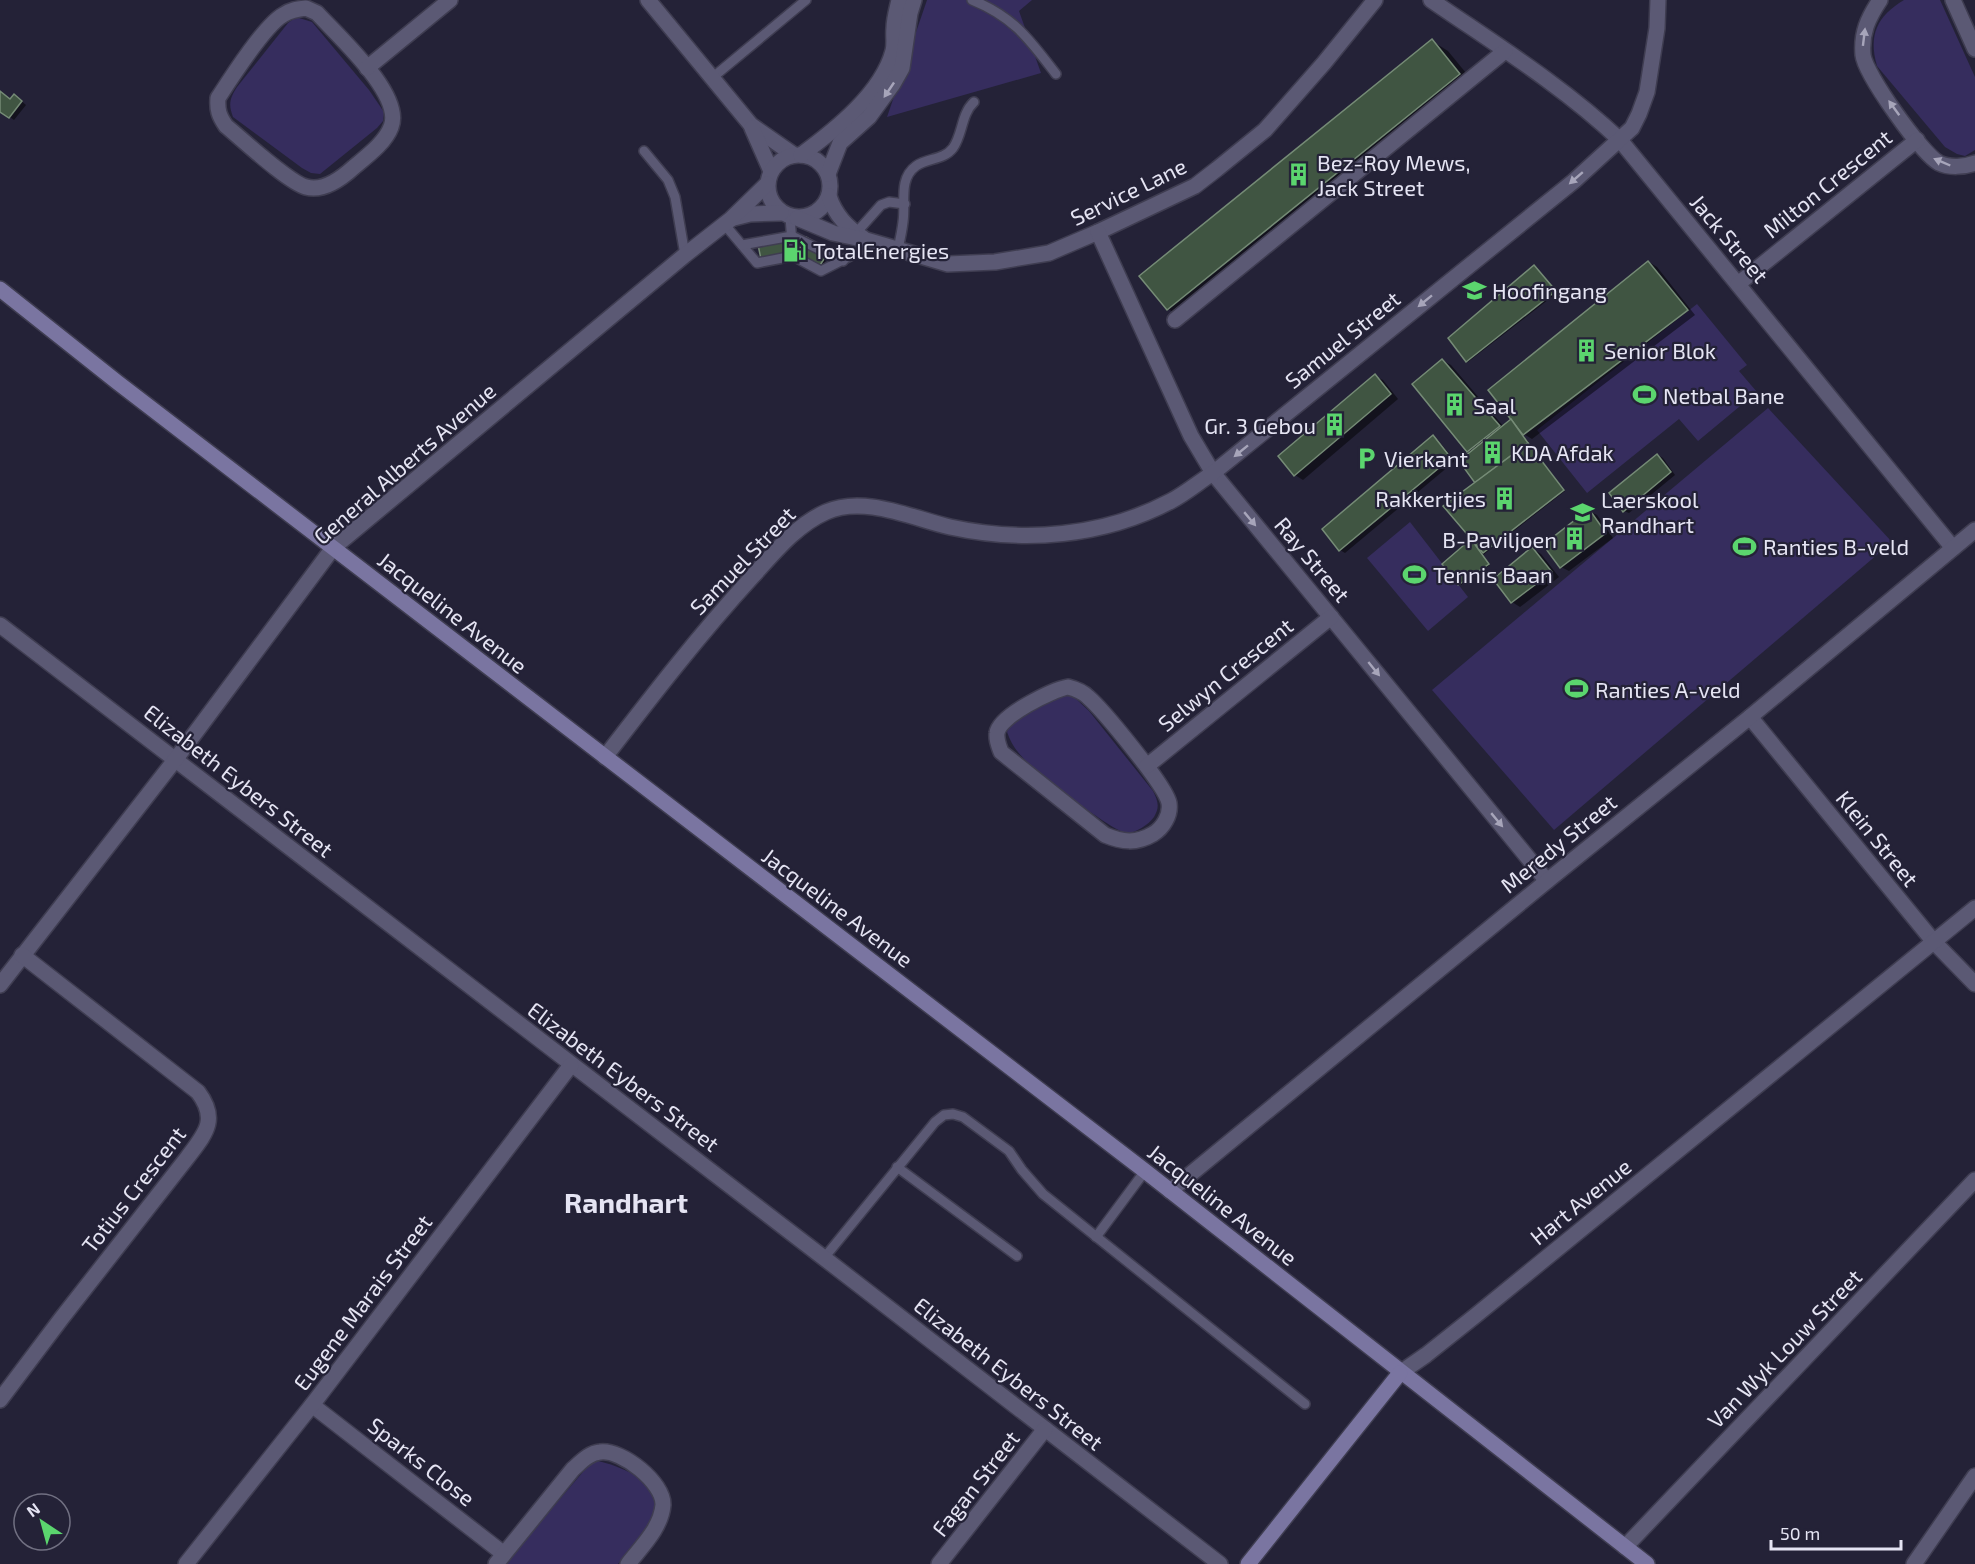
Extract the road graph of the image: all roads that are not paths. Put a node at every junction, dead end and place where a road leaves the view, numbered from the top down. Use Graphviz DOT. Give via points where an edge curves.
graph roads {
  1 [pos="450,0"];
  2 [pos="648,0"];
  3 [pos="806,0"];
  4 [pos="899,0"];
  5 [pos="915,0"];
  6 [pos="972,0"];
  7 [pos="1375,0"];
  8 [pos="1431,0"];
  9 [pos="1658,0"];
  10 [pos="1880,0"];
  11 [pos="1953,0"];
  12 [pos="305,4"];
  13 [pos="1975,49"];
  14 [pos="1505,51"];
  15 [pos="367,68"];
  16 [pos="1056,74"];
  17 [pos="712,78"];
  18 [pos="974,102"];
  19 [pos="751,125"];
  20 [pos="1620,140"];
  21 [pos="1917,140"];
  22 [pos="644,151"];
  23 [pos="798,155"];
  24 [pos="1975,163"];
  25 [pos="828,174"];
  26 [pos="769,178"];
  27 [pos="829,196"];
  28 [pos="905,204"];
  29 [pos="790,216"];
  30 [pos="728,222"];
  31 [pos="1098,232"];
  32 [pos="792,236"];
  33 [pos="866,239"];
  34 [pos="742,245"];
  35 [pos="898,249"];
  36 [pos="685,255"];
  37 [pos="793,256"];
  38 [pos="843,261"];
  39 [pos="1738,284"];
  40 [pos="0,289"];
  41 [pos="1175,320"];
  42 [pos="1213,473"];
  43 [pos="1975,530"];
  44 [pos="1953,548"];
  45 [pos="333,549"];
  46 [pos="1331,617"];
  47 [pos="0,625"];
  48 [pos="1750,717"];
  49 [pos="604,757"];
  50 [pos="175,760"];
  51 [pos="1147,766"];
  52 [pos="1547,880"];
  53 [pos="1975,908"];
  54 [pos="1934,942"];
  55 [pos="22,956"];
  56 [pos="0,984"];
  57 [pos="1975,984"];
  58 [pos="571,1065"];
  59 [pos="897,1167"];
  60 [pos="1145,1171"];
  61 [pos="1975,1180"];
  62 [pos="1170,1191"];
  63 [pos="1096,1238"];
  64 [pos="1017,1256"];
  65 [pos="824,1258"];
  66 [pos="1400,1372"];
  67 [pos="0,1400"];
  68 [pos="312,1404"];
  69 [pos="1305,1404"];
  70 [pos="1045,1429"];
  71 [pos="1975,1476"];
  72 [pos="1625,1547"];
  73 [pos="500,1559"];
  74 [pos="186,1564"];
  75 [pos="628,1564"];
  76 [pos="939,1564"];
  77 [pos="1220,1564"];
  78 [pos="1248,1564"];
  79 [pos="1647,1564"];
  80 [pos="1914,1564"];
  1 -- 15 [label="street"];
  2 -- 17 [label="street"];
  3 -- 17 [label="lane"];
  4 -- 23 [label="street" via="893,51 882,77 840,124"];
  5 -- 25 [label="street, one-way" via="902,68 869,117 840,143"];
  6 -- 16 [label="lane" via="1014,24"];
  7 -- 31 [label="street, Service Lane" via="1265,130 1245,147 1195,186"];
  8 -- 14 [label="street, Jack Street"];
  9 -- 20 [label="street, Samuel Street" via="1647,92 1640,114"];
  21 -- 10 [label="street, Milton Crescent, one-way" via="1871,76 1863,58 1866,24"];
  11 -- 13 [label="street"];
  12 -- 15 [label="street"];
  12 -- 15 [label="street" via="281,15 218,98 217,109 226,126 303,186 314,189 330,184 370,154 392,125 390,102"];
  14 -- 20 [label="street, Jack Street"];
  14 -- 41 [label="street"];
  17 -- 19 [label="street"];
  18 -- 28 [label="lane" via="968,107 952,150 917,165 908,174 903,186"];
  19 -- 23 [label="street"];
  19 -- 26 [label="street"];
  20 -- 39 [label="street, Jack Street"];
  20 -- 42 [label="street, Samuel Street, one-way"];
  24 -- 21 [label="street, Milton Crescent, one-way" via="1958,167 1940,164"];
  21 -- 39 [label="street, Milton Crescent"];
  22 -- 36 [label="lane" via="668,180 675,197"];
  23 -- 25 [label="street" via="818,161"];
  23 -- 26 [label="street" via="781,160"];
  25 -- 27 [label="street"];
  26 -- 29 [label="street" via="769,195 774,205"];
  26 -- 30 [label="street, General Alberts Avenue"];
  27 -- 29 [label="street" via="822,208 810,216"];
  27 -- 33 [label="street" via="835,212"];
  28 -- 33 [label="lane" via="881,205"];
  28 -- 35 [label="lane"];
  29 -- 30 [label="street" via="750,214"];
  29 -- 32 [label="lane"];
  29 -- 33 [label="street, Service Lane" via="833,233"];
  30 -- 34 [label="lane"];
  30 -- 36 [label="street, General Alberts Avenue"];
  31 -- 35 [label="street, Service Lane" via="1049,253 995,261 948,264"];
  31 -- 42 [label="street, Ray Street" via="1191,436"];
  32 -- 34 [label="lane"];
  32 -- 37 [label="lane"];
  32 -- 38 [label="lane"];
  33 -- 35 [label="street, Service Lane"];
  33 -- 38 [label="lane"];
  34 -- 37 [label="lane" via="758,263"];
  36 -- 45 [label="street, General Alberts Avenue"];
  37 -- 38 [label="lane" via="821,271"];
  39 -- 44 [label="street, Jack Street"];
  40 -- 45 [label="street, Jacqueline Avenue"];
  42 -- 46 [label="street, Ray Street, one-way"];
  42 -- 49 [label="street, Samuel Street" via="1171,501 1133,518 1096,530 1051,536 952,527 860,504 826,512 792,535 708,625"];
  43 -- 44 [label="street, Meredy Street"];
  44 -- 48 [label="street, Meredy Street"];
  45 -- 49 [label="street, Jacqueline Avenue"];
  45 -- 50 [label="street, General Alberts Avenue"];
  46 -- 51 [label="street, Selwyn Crescent"];
  46 -- 52 [label="street, Ray Street, one-way"];
  47 -- 50 [label="street, Elizabeth Eybers Street"];
  48 -- 52 [label="street, Meredy Street"];
  48 -- 54 [label="street, Klein Street"];
  49 -- 60 [label="street, Jacqueline Avenue"];
  50 -- 55 [label="street, General Alberts Avenue"];
  50 -- 58 [label="street, Elizabeth Eybers Street"];
  51 -- 51 [label="street" via="1170,805 1164,824 1144,839 1119,841 1093,828 1010,760 1001,752 997,734 1005,719 1057,689 1068,687 1087,695"];
  52 -- 62 [label="street, Meredy Street"];
  53 -- 54 [label="street, Hart Avenue"];
  54 -- 57 [label="street, Klein Street"];
  54 -- 66 [label="street, Hart Avenue" via="1459,1329"];
  55 -- 56 [label="street, General Alberts Avenue"];
  55 -- 67 [label="street, Totius Crescent" via="198,1092 209,1112 209,1123 187,1158"];
  58 -- 65 [label="street, Elizabeth Eybers Street"];
  58 -- 68 [label="street, Eugene Marais Street"];
  59 -- 63 [label="lane" via="935,1122 953,1114 963,1117 1003,1145 1044,1194"];
  59 -- 64 [label="lane"];
  59 -- 65 [label="lane"];
  60 -- 62 [label="street, Jacqueline Avenue"];
  60 -- 63 [label="lane"];
  61 -- 72 [label="street, Van Wyk Louw Street"];
  62 -- 66 [label="street, Jacqueline Avenue"];
  63 -- 69 [label="lane"];
  65 -- 70 [label="street, Elizabeth Eybers Street"];
  66 -- 72 [label="street, Jacqueline Avenue"];
  66 -- 78 [label="street, Hart Avenue"];
  68 -- 73 [label="street, Sparks Close"];
  68 -- 74 [label="street, Eugene Marais Street"];
  70 -- 76 [label="street, Fagan Street"];
  70 -- 77 [label="street, Elizabeth Eybers Street"];
  71 -- 80 [label="street"];
  72 -- 79 [label="street, Jacqueline Avenue"];
  73 -- 75 [label="street, Sparks Close" via="573,1469 600,1452 614,1452 654,1483 663,1502 658,1524"];
}
